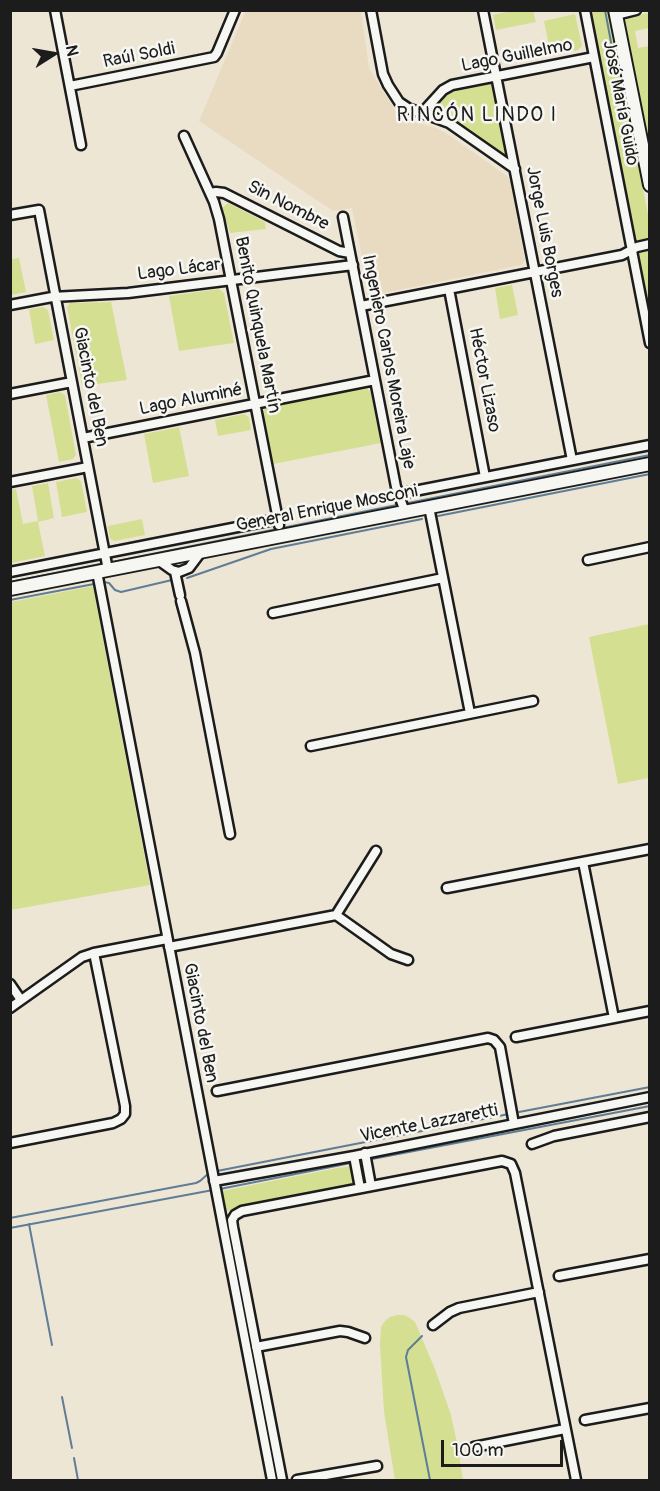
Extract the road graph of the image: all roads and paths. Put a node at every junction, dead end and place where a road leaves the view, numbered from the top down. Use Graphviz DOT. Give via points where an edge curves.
graph roads {
  1 [pos="55,10"];
  2 [pos="235,10"];
  3 [pos="371,10"];
  4 [pos="483,10"];
  5 [pos="585,10"];
  6 [pos="636,10"];
  7 [pos="616,13"];
  8 [pos="594,57"];
  9 [pos="497,76"];
  10 [pos="70,86"];
  11 [pos="422,113"];
  12 [pos="183,136"];
  13 [pos="81,145"];
  14 [pos="515,169"];
  15 [pos="650,184"];
  16 [pos="210,193"];
  17 [pos="10,215"];
  18 [pos="343,217"];
  19 [pos="650,244"];
  20 [pos="632,250"];
  21 [pos="350,253"];
  22 [pos="352,265"];
  23 [pos="535,272"];
  24 [pos="231,280"];
  25 [pos="449,289"];
  26 [pos="56,297"];
  27 [pos="10,305"];
  28 [pos="361,306"];
  29 [pos="650,343"];
  30 [pos="375,380"];
  31 [pos="72,382"];
  32 [pos="10,394"];
  33 [pos="255,404"];
  34 [pos="83,438"];
  35 [pos="650,445"];
  36 [pos="572,460"];
  37 [pos="650,464"];
  38 [pos="88,467"];
  39 [pos="485,477"];
  40 [pos="10,482"];
  41 [pos="399,494"];
  42 [pos="429,507"];
  43 [pos="405,512"];
  44 [pos="650,548"];
  45 [pos="201,552"];
  46 [pos="105,553"];
  47 [pos="158,560"];
  48 [pos="588,560"];
  49 [pos="103,571"];
  50 [pos="10,572"];
  51 [pos="175,572"];
  52 [pos="443,578"];
  53 [pos="10,589"];
  54 [pos="273,613"];
  55 [pos="533,700"];
  56 [pos="470,714"];
  57 [pos="311,746"];
  58 [pos="230,834"];
  59 [pos="650,849"];
  60 [pos="376,851"];
  61 [pos="583,862"];
  62 [pos="447,888"];
  63 [pos="336,915"];
  64 [pos="168,943"];
  65 [pos="94,953"];
  66 [pos="408,960"];
  67 [pos="10,984"];
  68 [pos="21,1000"];
  69 [pos="10,1008"];
  70 [pos="650,1011"];
  71 [pos="614,1018"];
  72 [pos="516,1037"];
  73 [pos="217,1091"];
  74 [pos="650,1097"];
  75 [pos="650,1117"];
  76 [pos="514,1124"];
  77 [pos="10,1143"];
  78 [pos="532,1144"];
  79 [pos="366,1153"];
  80 [pos="354,1156"];
  81 [pos="214,1181"];
  82 [pos="371,1186"];
  83 [pos="360,1188"];
  84 [pos="650,1258"];
  85 [pos="559,1276"];
  86 [pos="538,1292"];
  87 [pos="433,1325"];
  88 [pos="365,1338"];
  89 [pos="256,1347"];
  90 [pos="650,1408"];
  91 [pos="585,1420"];
  92 [pos="565,1429"];
  93 [pos="474,1447"];
  94 [pos="376,1466"];
  95 [pos="272,1480"];
  96 [pos="282,1480"];
  97 [pos="297,1480"];
  98 [pos="576,1480"];
  1 -- 10 [label="street"];
  2 -- 10 [label="street, Raúl Soldi" via="214,57"];
  3 -- 11 [label="street" via="386,81 401,104"];
  4 -- 9 [label="street, Jorge Luis Borges"];
  5 -- 8 [label="street, José María Guido"];
  6 -- 7 [label="street"];
  7 -- 15 [label="street"];
  8 -- 9 [label="street, Lago Guillelmo"];
  8 -- 20 [label="street, José María Guido"];
  9 -- 11 [label="street, Lago Guillelmo" via="447,87"];
  9 -- 14 [label="street, Jorge Luis Borges"];
  10 -- 13 [label="street"];
  11 -- 14 [label="street" via="448,123"];
  12 -- 16 [label="street, Benito Quinquela Martín"];
  14 -- 23 [label="street, Jorge Luis Borges"];
  16 -- 21 [label="street, Sin Nombre" via="224,193"];
  16 -- 24 [label="street, Benito Quinquela Martín"];
  17 -- 26 [label="street, Giacinto del Ben" via="39,210"];
  18 -- 21 [label="street, Ingeniero Carlos Moreira Laje"];
  19 -- 20 [label="street"];
  20 -- 23 [label="street"];
  20 -- 29 [label="street, José María Guido"];
  21 -- 22 [label="street, Ingeniero Carlos Moreira Laje"];
  22 -- 24 [label="street, Lago Lácar"];
  22 -- 28 [label="street, Ingeniero Carlos Moreira Laje"];
  23 -- 25 [label="street"];
  23 -- 36 [label="street, Jorge Luis Borges"];
  24 -- 26 [label="street, Lago Lácar"];
  24 -- 33 [label="street, Benito Quinquela Martín"];
  25 -- 28 [label="street"];
  25 -- 39 [label="street, Héctor Lizaso"];
  26 -- 27 [label="street, Lago Lácar"];
  26 -- 31 [label="street, Giacinto del Ben"];
  28 -- 30 [label="street, Ingeniero Carlos Moreira Laje"];
  30 -- 33 [label="street, Lago Aluminé"];
  30 -- 41 [label="street, Ingeniero Carlos Moreira Laje"];
  31 -- 32 [label="street"];
  31 -- 34 [label="street, Giacinto del Ben"];
  33 -- 34 [label="street, Lago Aluminé"];
  33 -- 46 [label="street, Benito Quinquela Martín" via="278,522"];
  34 -- 38 [label="street, Giacinto del Ben"];
  35 -- 36 [label="street"];
  36 -- 39 [label="street"];
  37 -- 42 [label="street, General Enrique Mosconi"];
  38 -- 40 [label="street"];
  38 -- 46 [label="street, Giacinto del Ben"];
  39 -- 41 [label="street"];
  41 -- 43 [label="street, Ingeniero Carlos Moreira Laje"];
  42 -- 43 [label="street, General Enrique Mosconi"];
  42 -- 52 [label="street"];
  43 -- 45 [label="street, General Enrique Mosconi"];
  44 -- 48 [label="street"];
  45 -- 47 [label="street, General Enrique Mosconi"];
  45 -- 51 [label="street" via="187,569"];
  46 -- 49 [label="street, Giacinto del Ben"];
  46 -- 50 [label="street"];
  47 -- 49 [label="street, General Enrique Mosconi"];
  47 -- 51 [label="street"];
  49 -- 53 [label="street, General Enrique Mosconi"];
  49 -- 64 [label="street, Giacinto del Ben"];
  51 -- 58 [label="street"];
  52 -- 54 [label="street"];
  52 -- 56 [label="street"];
  55 -- 56 [label="street"];
  56 -- 57 [label="street"];
  59 -- 61 [label="street"];
  60 -- 63 [label="street"];
  61 -- 62 [label="street"];
  61 -- 71 [label="street"];
  63 -- 64 [label="street"];
  63 -- 66 [label="street" via="391,954"];
  64 -- 65 [label="street"];
  64 -- 81 [label="street, Giacinto del Ben"];
  65 -- 68 [label="street"];
  65 -- 77 [label="street" via="125,1114 113,1123"];
  67 -- 68 [label="street"];
  68 -- 69 [label="street"];
  70 -- 71 [label="street"];
  71 -- 72 [label="street"];
  73 -- 76 [label="street" via="488,1038 501,1051"];
  74 -- 76 [label="street, Vicente Lazzaretti"];
  75 -- 78 [label="street"];
  76 -- 79 [label="street, Vicente Lazzaretti"];
  79 -- 80 [label="street, Vicente Lazzaretti"];
  79 -- 82 [label="street"];
  80 -- 81 [label="street, Vicente Lazzaretti"];
  80 -- 83 [label="street"];
  81 -- 95 [label="street, Giacinto del Ben"];
  82 -- 83 [label="street"];
  82 -- 86 [label="street" via="508,1162 515,1173"];
  83 -- 89 [label="street" via="235,1215 233,1227"];
  84 -- 85 [label="street"];
  86 -- 87 [label="street" via="459,1308"];
  86 -- 92 [label="street"];
  88 -- 89 [label="street" via="340,1331"];
  89 -- 96 [label="street"];
  90 -- 91 [label="street"];
  92 -- 93 [label="street"];
  92 -- 98 [label="street"];
  94 -- 97 [label="street"];
}
